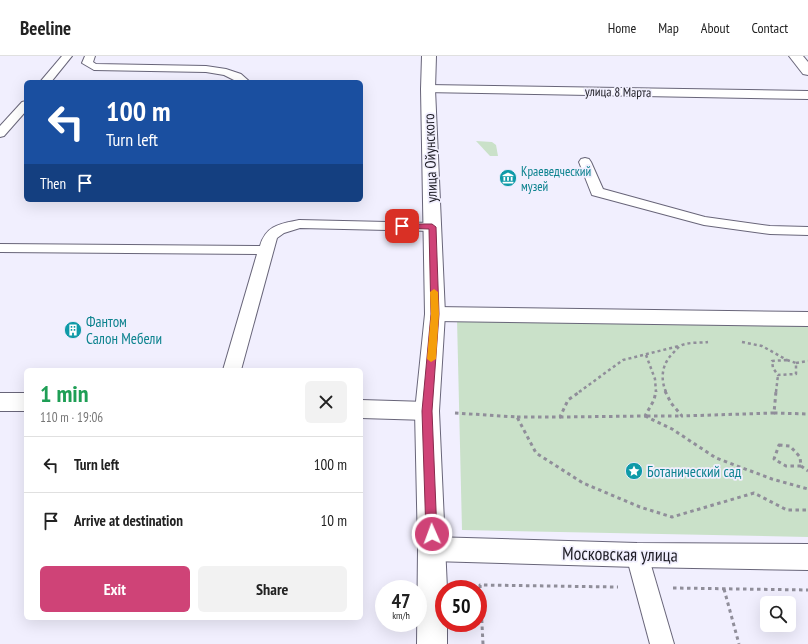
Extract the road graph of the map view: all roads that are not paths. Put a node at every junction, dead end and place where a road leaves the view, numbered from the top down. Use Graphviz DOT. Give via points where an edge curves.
graph roads {
  1 [pos="67,56"];
  2 [pos="90,56"];
  3 [pos="429,56"];
  4 [pos="796,56"];
  5 [pos="808,71"];
  6 [pos="47,80"];
  7 [pos="242,80"];
  8 [pos="428,89"];
  9 [pos="808,95"];
  10 [pos="24,106"];
  11 [pos="0,133"];
  12 [pos="585,162"];
  13 [pos="432,227"];
  14 [pos="808,231"];
  15 [pos="0,248"];
  16 [pos="266,250"];
  17 [pos="435,314"];
  18 [pos="808,319"];
  19 [pos="233,368"];
  20 [pos="0,402"];
  21 [pos="24,402"];
  22 [pos="363,409"];
  23 [pos="427,411"];
  24 [pos="432,549"];
  25 [pos="637,555"];
  26 [pos="808,557"];
  27 [pos="432,644"];
  28 [pos="662,644"];
  1 -- 6 [label="lane"];
  2 -- 7 [label="lane" via="87,63 94,67 206,69 226,72"];
  3 -- 8 [label="street, улица Ойунского"];
  4 -- 5 [label="street"];
  8 -- 9 [label="street, улица 8 Марта"];
  8 -- 13 [label="street, улица Ойунского"];
  10 -- 11 [label="lane"];
  12 -- 14 [label="lane" via="597,192 704,222 770,230"];
  13 -- 16 [label="lane" via="299,224 279,230 270,236"];
  13 -- 17 [label="street, улица Ойунского"];
  15 -- 16 [label="lane"];
  16 -- 19 [label="lane"];
  17 -- 18 [label="street"];
  17 -- 23 [label="street, улица Ойунского"];
  20 -- 21 [label="street"];
  22 -- 23 [label="street"];
  23 -- 24 [label="street, улица Ойунского"];
  24 -- 25 [label="street, Московская улица"];
  24 -- 27 [label="street, улица Ойунского"];
  25 -- 26 [label="street, Московская улица"];
  25 -- 28 [label="lane"];
}
